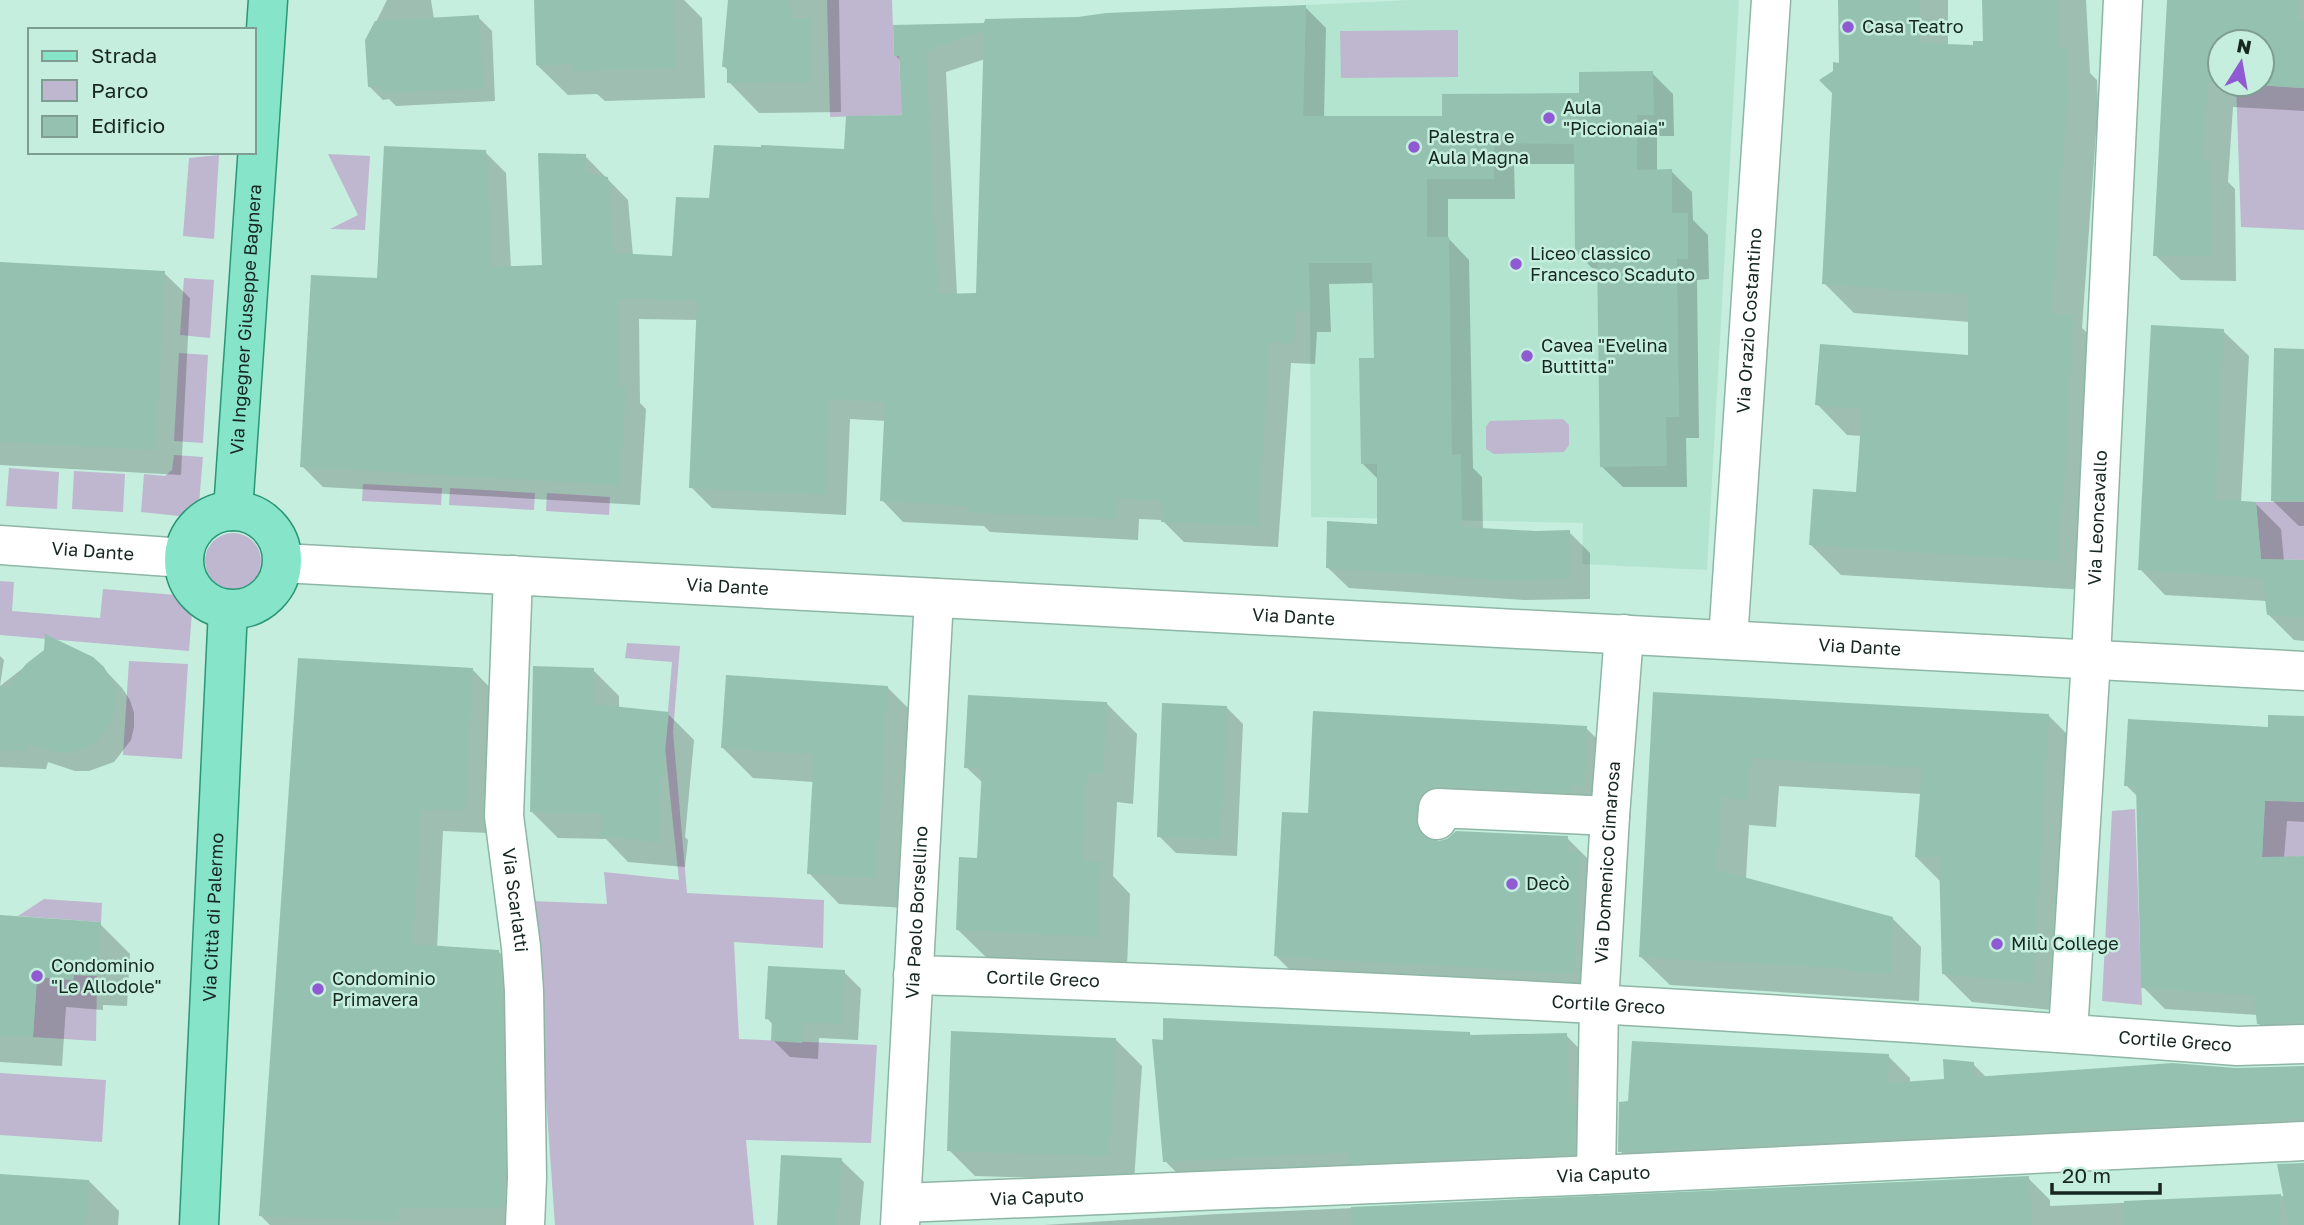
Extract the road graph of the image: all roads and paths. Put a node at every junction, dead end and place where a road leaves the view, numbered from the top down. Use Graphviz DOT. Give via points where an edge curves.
graph roads {
  1 [pos="268,0"];
  2 [pos="1771,0"];
  3 [pos="2123,0"];
  4 [pos="233,511"];
  5 [pos="0,545"];
  6 [pos="184,558"];
  7 [pos="282,563"];
  8 [pos="513,575"];
  9 [pos="934,598"];
  10 [pos="228,609"];
  11 [pos="1624,634"];
  12 [pos="1728,640"];
  13 [pos="2091,659"];
  14 [pos="2304,671"];
  15 [pos="1610,816"];
  16 [pos="1437,820"];
  17 [pos="913,975"];
  18 [pos="1599,1004"];
  19 [pos="2068,1033"];
  20 [pos="2304,1044"];
  21 [pos="2304,1141"];
  22 [pos="1596,1175"];
  23 [pos="962,1213"];
  24 [pos="901,1214"];
  25 [pos="198,1225"];
  26 [pos="525,1225"];
  1 -- 4 [label="main road, Via Ingegner Giuseppe Bagnera"];
  2 -- 12 [label="street, Via Orazio Costantino"];
  3 -- 13 [label="street, Via Leoncavallo"];
  4 -- 6 [label="main road" via="207,517 197,526"];
  4 -- 7 [label="main road" via="259,518 269,526 277,538"];
  5 -- 6 [label="street, Via Dante"];
  6 -- 10 [label="main road" via="193,590 214,607"];
  7 -- 8 [label="street, Via Dante"];
  7 -- 10 [label="main road" via="280,576 265,598 254,605"];
  8 -- 9 [label="street, Via Dante"];
  8 -- 26 [label="street, Via Scarlatti" via="504,816 524,991"];
  9 -- 11 [label="street, Via Dante"];
  9 -- 17 [label="street, Via Paolo Borsellino"];
  10 -- 25 [label="main road, Via Città di Palermo"];
  11 -- 12 [label="street, Via Dante"];
  11 -- 15 [label="street, Via Domenico Cimarosa"];
  12 -- 13 [label="street, Via Dante"];
  13 -- 14 [label="street, Via Dante"];
  13 -- 19 [label="street, Via Leoncavallo"];
  15 -- 16 [label="street" via="1437,808"];
  15 -- 18 [label="street, Via Domenico Cimarosa"];
  17 -- 18 [label="street, Cortile Greco"];
  17 -- 24 [label="street, Via Paolo Borsellino"];
  18 -- 19 [label="street, Cortile Greco"];
  18 -- 22 [label="street, Via Domenico Cimarosa"];
  19 -- 20 [label="street, Cortile Greco" via="2237,1046"];
  21 -- 22 [label="street, Via Caputo"];
  22 -- 23 [label="street, Via Caputo"];
  23 -- 24 [label="street, Via Caputo"];
}
